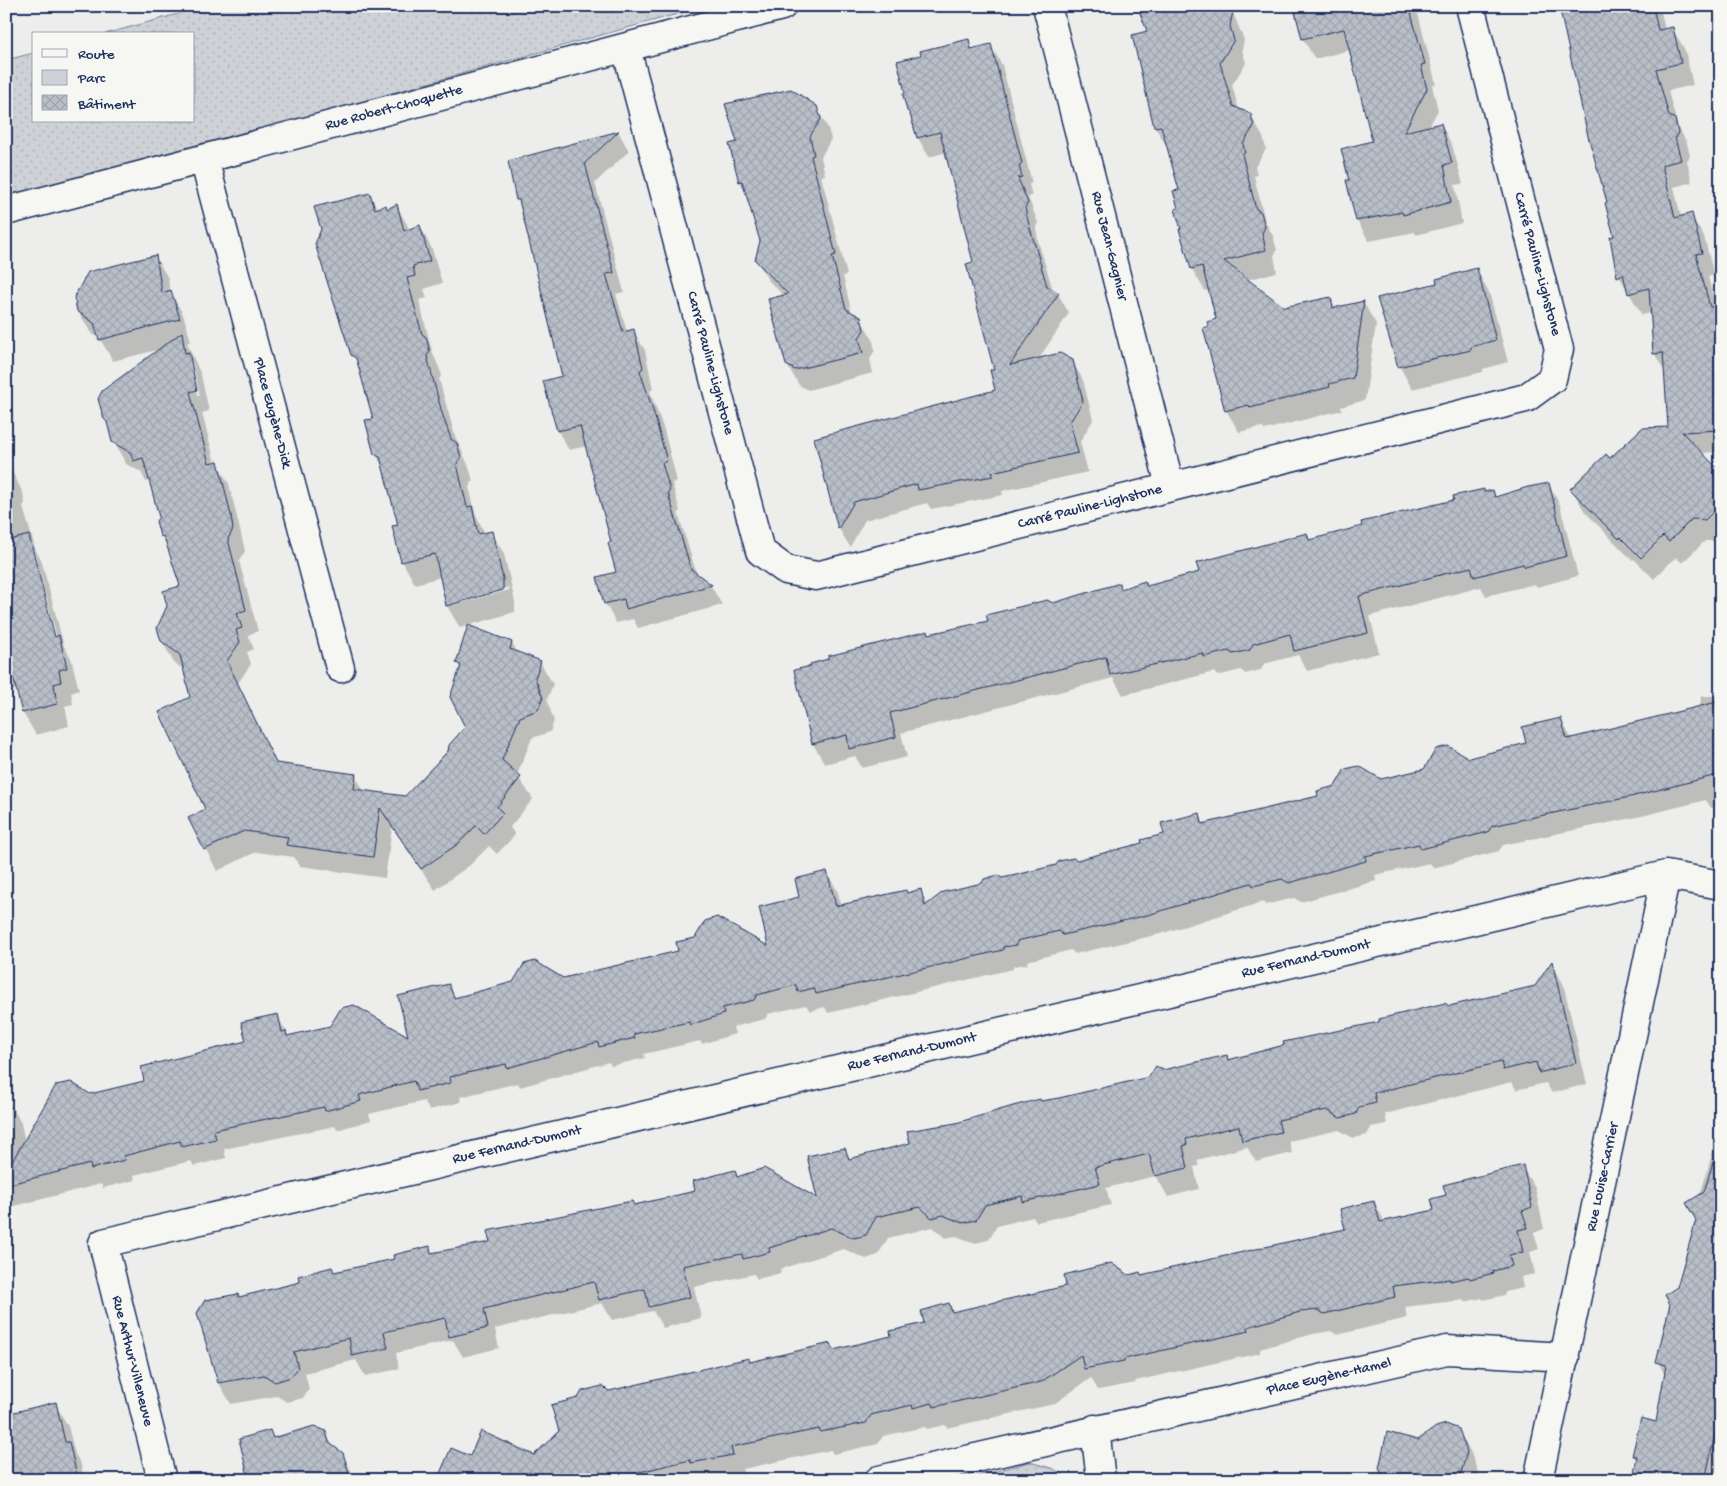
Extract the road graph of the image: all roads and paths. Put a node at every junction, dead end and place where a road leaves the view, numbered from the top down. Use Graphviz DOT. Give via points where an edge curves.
graph roads {
  1 [pos="782,6"];
  2 [pos="1047,6"];
  3 [pos="1470,6"];
  4 [pos="626,48"];
  5 [pos="204,159"];
  6 [pos="6,211"];
  7 [pos="1170,486"];
  8 [pos="340,668"];
  9 [pos="1666,875"];
  10 [pos="1721,885"];
  11 [pos="103,1243"];
  12 [pos="1565,1357"];
  13 [pos="1095,1429"];
  14 [pos="162,1480"];
  15 [pos="879,1480"];
  16 [pos="1101,1480"];
  17 [pos="1538,1480"];
  1 -- 4 [label="street, Rue Robert-Choquette"];
  2 -- 7 [label="street, Rue Jean-Gagnier"];
  3 -- 7 [label="street, Carré Pauline-Lighstone" via="1559,349 1552,379 1526,398"];
  4 -- 5 [label="street, Rue Robert-Choquette"];
  4 -- 7 [label="street, Carré Pauline-Lighstone" via="760,551 786,570 816,576"];
  5 -- 6 [label="street, Rue Robert-Choquette"];
  5 -- 8 [label="street, Place Eugène-Dick"];
  9 -- 10 [label="street, Rue Fernand-Dumont"];
  9 -- 11 [label="street, Rue Fernand-Dumont"];
  9 -- 12 [label="street, Rue Louise-Carrier"];
  11 -- 14 [label="street, Rue Arthur-Villeneuve"];
  12 -- 13 [label="street, Place Eugène-Hamel" via="1447,1350"];
  12 -- 17 [label="street, Rue Louise-Carrier"];
  13 -- 15 [label="street, Place Eugène-Hamel"];
  13 -- 16 [label="street"];
}
